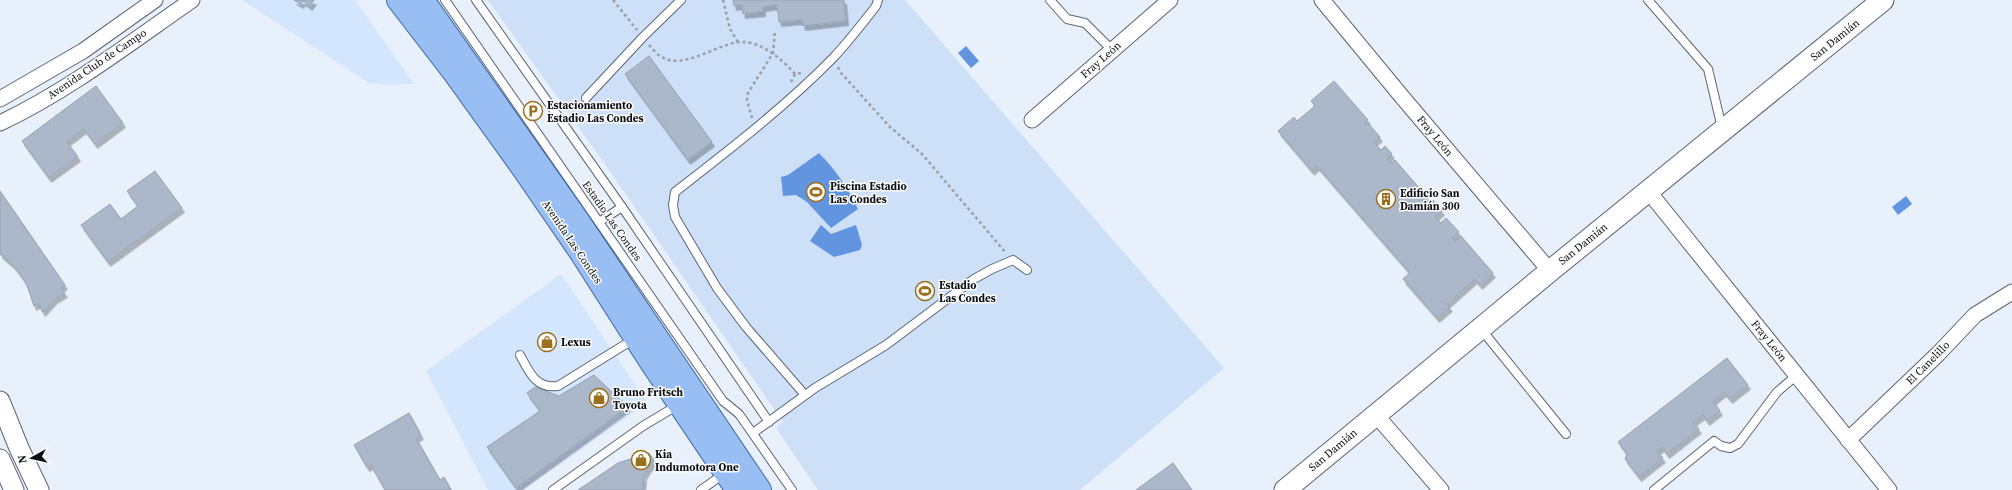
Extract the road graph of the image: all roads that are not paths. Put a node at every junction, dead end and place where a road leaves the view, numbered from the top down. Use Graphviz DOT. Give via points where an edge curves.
graph roads {
  1 [pos="155,0"];
  2 [pos="192,0"];
  3 [pos="398,0"];
  4 [pos="423,0"];
  5 [pos="445,0"];
  6 [pos="476,0"];
  7 [pos="681,0"];
  8 [pos="878,0"];
  9 [pos="1050,0"];
  10 [pos="1170,0"];
  11 [pos="1322,0"];
  12 [pos="1648,0"];
  13 [pos="1883,0"];
  14 [pos="1112,50"];
  15 [pos="83,51"];
  16 [pos="94,68"];
  17 [pos="586,98"];
  18 [pos="0,99"];
  19 [pos="1032,120"];
  20 [pos="0,124"];
  21 [pos="1723,131"];
  22 [pos="1649,192"];
  23 [pos="622,206"];
  24 [pos="599,222"];
  25 [pos="1027,270"];
  26 [pos="1550,271"];
  27 [pos="2012,292"];
  28 [pos="1481,328"];
  29 [pos="635,338"];
  30 [pos="520,355"];
  31 [pos="1797,375"];
  32 [pos="805,395"];
  33 [pos="0,401"];
  34 [pos="679,404"];
  35 [pos="1376,415"];
  36 [pos="769,422"];
  37 [pos="754,433"];
  38 [pos="1566,434"];
  39 [pos="1848,440"];
  40 [pos="0,459"];
  41 [pos="732,482"];
  42 [pos="14,490"];
  43 [pos="39,490"];
  44 [pos="553,490"];
  45 [pos="701,490"];
  46 [pos="760,490"];
  47 [pos="792,490"];
  48 [pos="1285,490"];
  49 [pos="1441,490"];
  50 [pos="1654,490"];
  51 [pos="1890,490"];
  1 -- 15 [label="street, Avenida Club de Campo"];
  2 -- 16 [label="street, Avenida Club de Campo"];
  3 -- 29 [label="main road, Avenida Las Condes" via="519,164"];
  4 -- 46 [label="main road, Avenida Las Condes" via="575,216"];
  5 -- 24 [label="lane, Estadio Las Condes"];
  6 -- 23 [label="lane"];
  7 -- 17 [label="lane"];
  8 -- 32 [label="lane" via="876,6 833,58 795,94 675,192 675,217 718,288 746,328"];
  9 -- 14 [label="lane" via="1067,19 1085,23"];
  10 -- 14 [label="street, Fray León"];
  11 -- 26 [label="street, Fray León"];
  12 -- 21 [label="lane" via="1708,69"];
  13 -- 21 [label="main road, San Damián"];
  14 -- 19 [label="street, Fray León"];
  15 -- 16 [label="street"];
  15 -- 18 [label="street, Avenida Club de Campo"];
  16 -- 20 [label="street, Avenida Club de Campo" via="25,112"];
  21 -- 22 [label="main road, San Damián"];
  22 -- 26 [label="main road, San Damián"];
  22 -- 31 [label="street, Fray León"];
  23 -- 24 [label="lane"];
  23 -- 36 [label="lane"];
  24 -- 37 [label="lane, Estadio Las Condes" via="723,401 739,414"];
  25 -- 32 [label="lane" via="1013,260 992,268 886,345"];
  26 -- 28 [label="main road, San Damián"];
  27 -- 39 [label="street, El Canelillo" via="1975,315"];
  28 -- 35 [label="main road, San Damián"];
  28 -- 38 [label="lane"];
  29 -- 30 [label="lane" via="558,386 550,387 538,383"];
  29 -- 34 [label="main road, Avenida Las Condes"];
  31 -- 39 [label="street, Fray León"];
  31 -- 50 [label="lane" via="1777,392 1738,444 1730,448 1714,441"];
  32 -- 36 [label="lane"];
  33 -- 43 [label="street"];
  34 -- 41 [label="main road, Avenida Las Condes"];
  34 -- 44 [label="lane" via="643,426"];
  35 -- 48 [label="main road, San Damián"];
  35 -- 49 [label="street"];
  36 -- 37 [label="lane"];
  37 -- 47 [label="lane, Estadio Las Condes"];
  39 -- 51 [label="street, Fray León"];
  40 -- 42 [label="street"];
  41 -- 45 [label="lane"];
}
